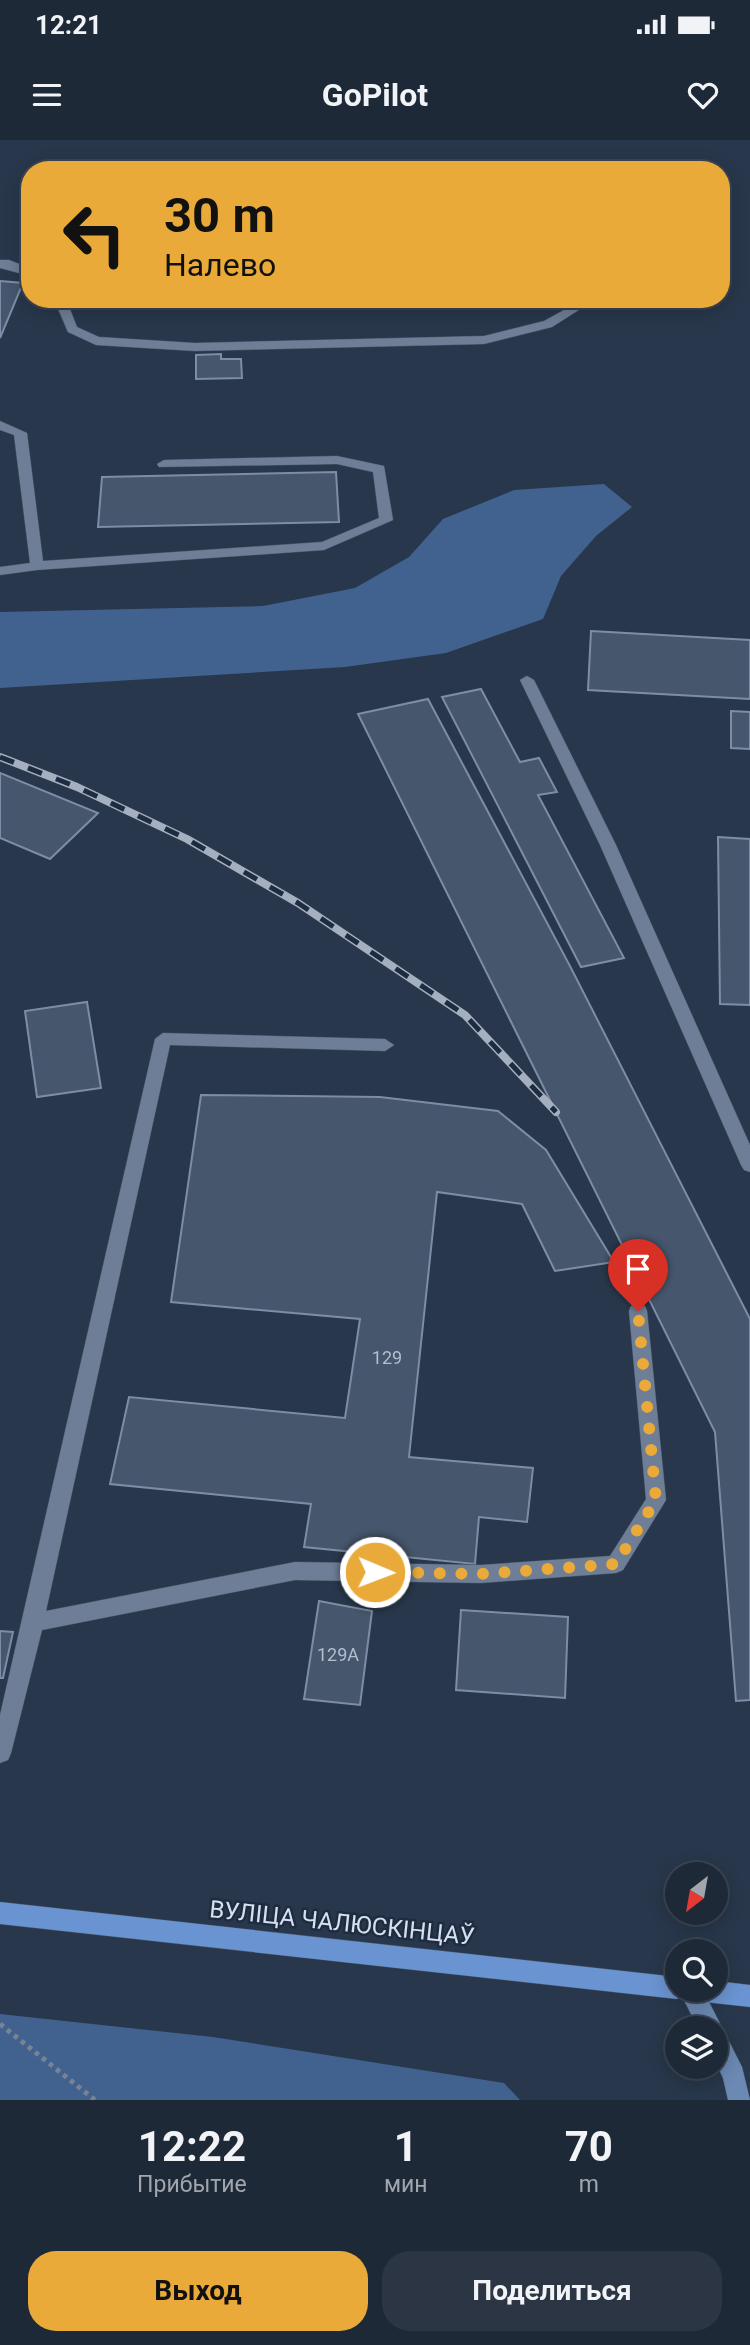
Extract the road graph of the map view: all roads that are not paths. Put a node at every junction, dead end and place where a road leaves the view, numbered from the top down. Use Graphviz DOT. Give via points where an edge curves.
graph roads {
  1 [pos="0,264"];
  2 [pos="21,269"];
  3 [pos="64,308"];
  4 [pos="570,308"];
  5 [pos="0,425"];
  6 [pos="164,464"];
  7 [pos="37,566"];
  8 [pos="0,571"];
  9 [pos="527,680"];
  10 [pos="386,1045"];
  11 [pos="750,1165"];
  12 [pos="638,1311"];
  13 [pos="33,1623"];
  14 [pos="0,1753"];
  15 [pos="0,1913"];
  16 [pos="665,1987"];
  17 [pos="728,1994"];
  18 [pos="750,1996"];
  19 [pos="728,2063"];
  20 [pos="740,2100"];
  1 -- 2 [label="lane"];
  3 -- 4 [label="lane" via="72,328 96,341 195,347 484,340 548,324"];
  5 -- 7 [label="lane" via="20,433"];
  6 -- 7 [label="lane" via="337,460 379,469 386,520 324,546"];
  7 -- 8 [label="lane"];
  9 -- 11 [label="lane" via="608,845"];
  10 -- 13 [label="lane" via="163,1039"];
  12 -- 13 [label="lane" via="656,1500 616,1564 481,1574 295,1571"];
  13 -- 14 [label="lane"];
  15 -- 16 [label="main road, ВУЛІЦА ЧАЛЮСКІНЦАЎ"];
  17 -- 18 [label="main road"];
  19 -- 20 [label="main road"];
}
